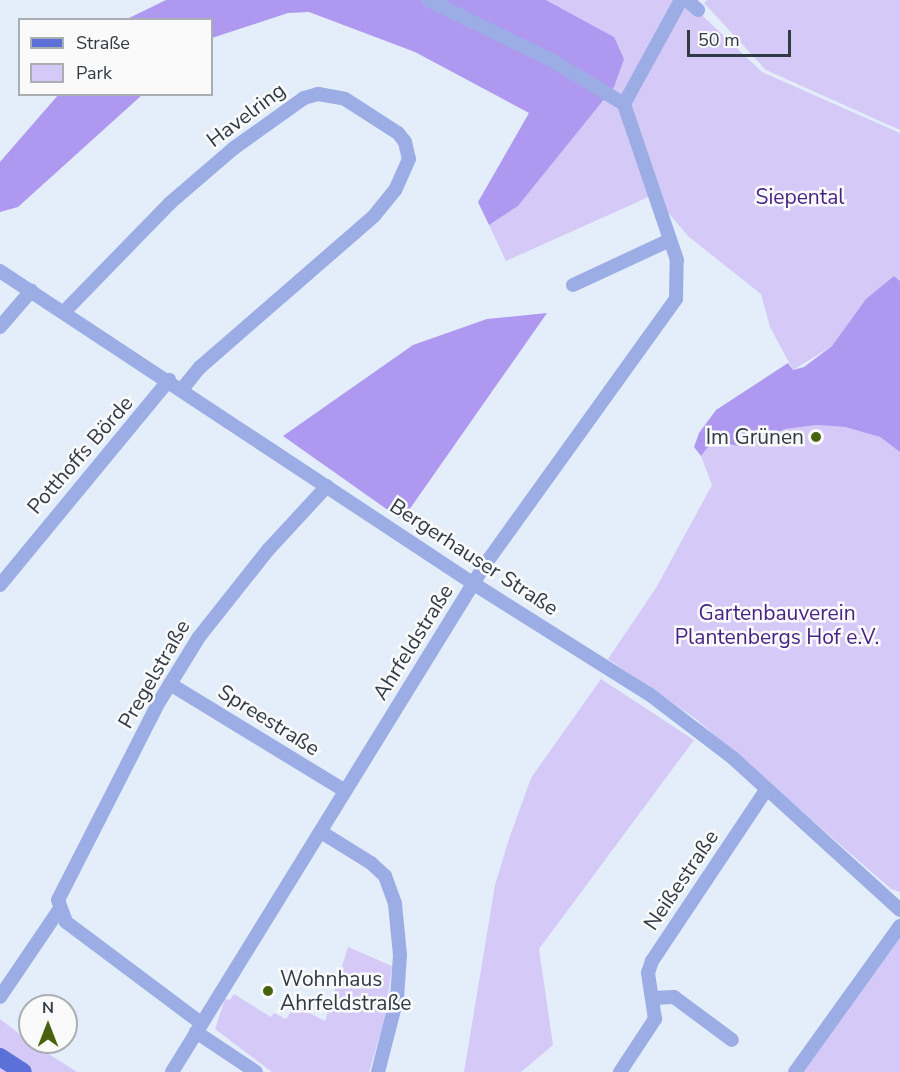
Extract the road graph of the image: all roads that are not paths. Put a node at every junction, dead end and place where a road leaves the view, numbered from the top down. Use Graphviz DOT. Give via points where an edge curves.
graph roads {
  1 [pos="428,0"];
  2 [pos="681,0"];
  3 [pos="687,0"];
  4 [pos="698,10"];
  5 [pos="624,104"];
  6 [pos="670,240"];
  7 [pos="0,271"];
  8 [pos="573,285"];
  9 [pos="31,291"];
  10 [pos="64,312"];
  11 [pos="0,327"];
  12 [pos="169,380"];
  13 [pos="182,389"];
  14 [pos="327,486"];
  15 [pos="474,584"];
  16 [pos="0,585"];
  17 [pos="170,684"];
  18 [pos="766,790"];
  19 [pos="345,791"];
  20 [pos="321,832"];
  21 [pos="59,910"];
  22 [pos="900,910"];
  23 [pos="900,926"];
  24 [pos="0,998"];
  25 [pos="653,998"];
  26 [pos="199,1028"];
  27 [pos="732,1040"];
  28 [pos="0,1057"];
  29 [pos="23,1072"];
  30 [pos="172,1072"];
  31 [pos="256,1072"];
  32 [pos="378,1072"];
  33 [pos="620,1072"];
  34 [pos="795,1072"];
  1 -- 5 [label="street" via="553,61"];
  2 -- 5 [label="street"];
  3 -- 4 [label="street"];
  5 -- 6 [label="street, Ahrfeldstraße"];
  6 -- 8 [label="street"];
  6 -- 15 [label="street, Ahrfeldstraße" via="678,273 676,299 670,311"];
  7 -- 9 [label="street, Bergerhauser Straße"];
  9 -- 10 [label="street, Bergerhauser Straße"];
  9 -- 11 [label="street"];
  10 -- 12 [label="street, Bergerhauser Straße"];
  10 -- 13 [label="street, Havelring" via="170,203 234,148 304,98 318,94 345,99 398,134 405,142 409,159 395,190 374,216 200,368"];
  12 -- 13 [label="street, Bergerhauser Straße"];
  12 -- 16 [label="street, Potthoffs Börde"];
  13 -- 14 [label="street, Bergerhauser Straße"];
  14 -- 15 [label="street, Bergerhauser Straße"];
  14 -- 17 [label="street, Pregelstraße" via="222,604"];
  15 -- 18 [label="street, Bergerhauser Straße" via="657,700 733,758"];
  15 -- 19 [label="street, Ahrfeldstraße"];
  17 -- 19 [label="street, Spreestraße"];
  17 -- 21 [label="street, Pregelstraße" via="62,889"];
  18 -- 22 [label="street, Bergerhauser Straße"];
  18 -- 25 [label="street, Neißestraße" via="652,961 648,973"];
  19 -- 20 [label="street, Ahrfeldstraße"];
  20 -- 26 [label="street, Ahrfeldstraße"];
  20 -- 32 [label="street" via="371,863 385,876 393,897 400,955 397,998"];
  21 -- 24 [label="street, Pregelstraße"];
  21 -- 26 [label="street" via="66,921"];
  23 -- 34 [label="street"];
  25 -- 27 [label="street" via="674,997"];
  25 -- 33 [label="street, Neißestraße" via="653,1025"];
  26 -- 30 [label="street, Ahrfeldstraße"];
  26 -- 31 [label="street"];
  28 -- 29 [label="main road"];
}
